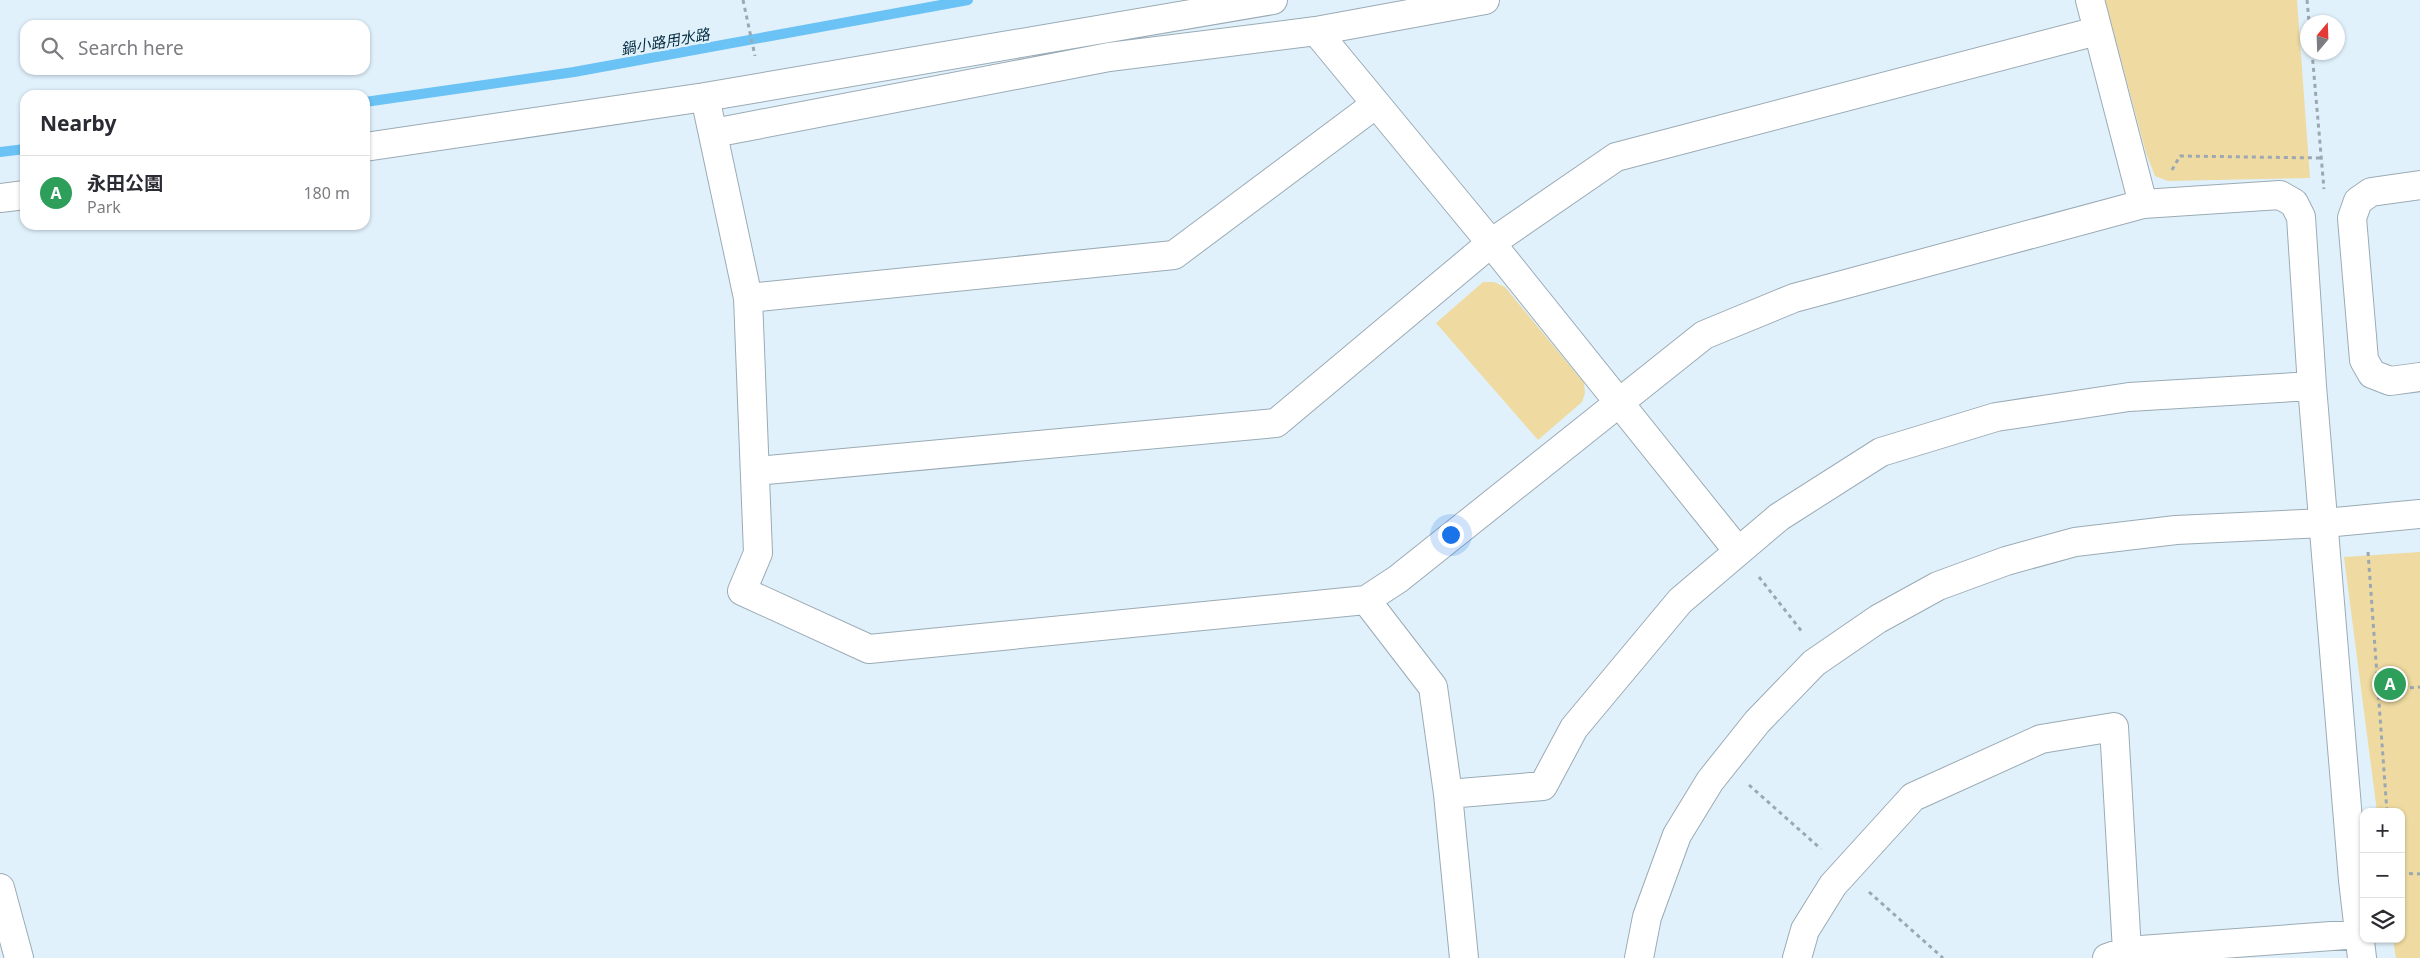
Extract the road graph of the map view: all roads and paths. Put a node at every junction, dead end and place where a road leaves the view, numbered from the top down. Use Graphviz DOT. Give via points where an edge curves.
graph roads {
  1 [pos="743,0"];
  2 [pos="1273,0"];
  3 [pos="1485,0"];
  4 [pos="2090,0"];
  5 [pos="2307,0"];
  6 [pos="2308,15"];
  7 [pos="1316,31"];
  8 [pos="2097,31"];
  9 [pos="761,86"];
  10 [pos="705,97"];
  11 [pos="1376,104"];
  12 [pos="714,133"];
  13 [pos="370,146"];
  14 [pos="2321,158"];
  15 [pos="2420,185"];
  16 [pos="20,196"];
  17 [pos="0,198"];
  18 [pos="2172,203"];
  19 [pos="2143,204"];
  20 [pos="1491,243"];
  21 [pos="748,298"];
  22 [pos="2420,377"];
  23 [pos="2312,386"];
  24 [pos="1617,402"];
  25 [pos="756,471"];
  26 [pos="2420,514"];
  27 [pos="2325,523"];
  28 [pos="2367,545"];
  29 [pos="1738,551"];
  30 [pos="1366,600"];
  31 [pos="1804,635"];
  32 [pos="2420,687"];
  33 [pos="2378,690"];
  34 [pos="1448,794"];
  35 [pos="2387,808"];
  36 [pos="2405,873"];
  37 [pos="2420,874"];
  38 [pos="0,888"];
  39 [pos="11,945"];
  40 [pos="2361,946"];
  41 [pos="2117,954"];
  42 [pos="1464,958"];
  43 [pos="1639,958"];
  44 [pos="1797,958"];
  1 -- 9 [label="path"];
  2 -- 9 [label="street"];
  3 -- 7 [label="street"];
  4 -- 8 [label="street"];
  5 -- 6 [label="path"];
  7 -- 11 [label="street"];
  7 -- 12 [label="street" via="1109,58"];
  8 -- 19 [label="street"];
  8 -- 20 [label="street" via="1616,157"];
  9 -- 10 [label="street"];
  10 -- 12 [label="street"];
  10 -- 13 [label="street"];
  11 -- 20 [label="street"];
  11 -- 21 [label="street" via="1174,255"];
  12 -- 21 [label="street"];
  14 -- 18 [label="path" via="2180,156 2171,172"];
  15 -- 22 [label="street" via="2372,192 2358,201 2352,218 2364,360 2372,374 2390,380"];
  16 -- 17 [label="street"];
  18 -- 19 [label="street"];
  18 -- 23 [label="street" via="2280,195 2294,203 2301,217"];
  19 -- 24 [label="street" via="1794,298 1704,335"];
  20 -- 24 [label="street"];
  20 -- 25 [label="street" via="1276,423"];
  21 -- 25 [label="street"];
  23 -- 27 [label="street"];
  23 -- 29 [label="street" via="2129,397 1996,416 1881,452 1779,517"];
  24 -- 29 [label="street"];
  24 -- 30 [label="street" via="1398,579"];
  25 -- 30 [label="street" via="758,553 742,591 869,649"];
  26 -- 27 [label="street"];
  27 -- 40 [label="street"];
  27 -- 43 [label="street" via="2176,530 2074,542 2006,561 1938,586 1878,619 1814,663 1758,722 1710,781 1677,834 1647,916"];
  28 -- 33 [label="path"];
  29 -- 31 [label="path"];
  29 -- 34 [label="street" via="1680,601 1574,728 1543,786"];
  30 -- 34 [label="street" via="1433,687"];
  32 -- 33 [label="path"];
  33 -- 35 [label="path"];
  34 -- 42 [label="street"];
  36 -- 37 [label="path"];
  38 -- 39 [label="street"];
  40 -- 41 [label="street"];
  41 -- 44 [label="street" via="2114,727 2041,739 1913,797 1833,885 1805,930"];
}
